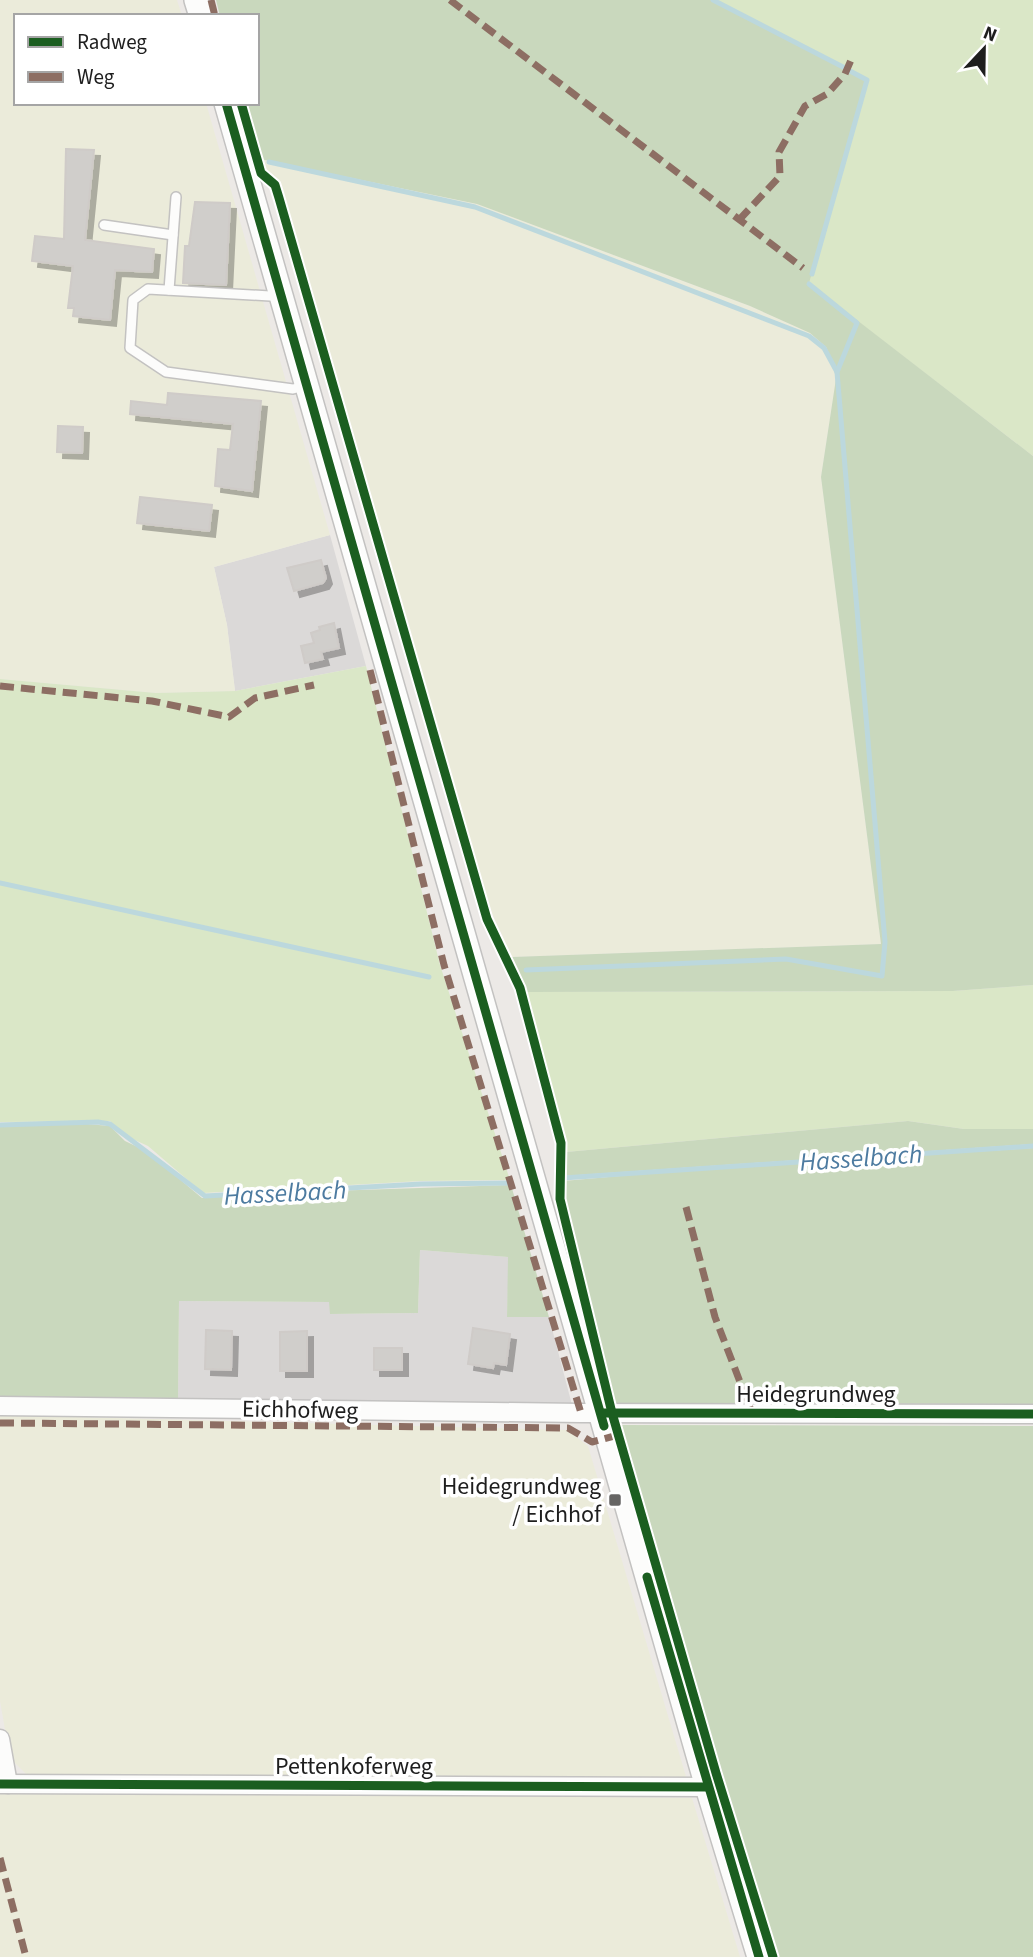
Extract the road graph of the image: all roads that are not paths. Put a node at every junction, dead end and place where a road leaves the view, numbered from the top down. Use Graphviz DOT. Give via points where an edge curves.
graph roads {
  1 [pos="227,105"];
  2 [pos="176,197"];
  3 [pos="104,225"];
  4 [pos="173,234"];
  5 [pos="169,290"];
  6 [pos="279,294"];
  7 [pos="304,386"];
  8 [pos="0,1406"];
  9 [pos="600,1413"];
  10 [pos="1033,1414"];
  11 [pos="0,1739"];
  12 [pos="4,1784"];
  13 [pos="707,1787"];
  14 [pos="759,1957"];
  1 -- 6 [label="street"];
  2 -- 4 [label="lane"];
  3 -- 4 [label="lane"];
  4 -- 5 [label="lane"];
  5 -- 6 [label="lane"];
  5 -- 7 [label="lane" via="148,289 133,300 130,348 166,372"];
  6 -- 7 [label="street"];
  7 -- 9 [label="street"];
  8 -- 9 [label="street, Eichhofweg"];
  9 -- 10 [label="street, Heidegrundweg"];
  9 -- 13 [label="street"];
  11 -- 12 [label="street"];
  12 -- 13 [label="street, Pettenkoferweg"];
  13 -- 14 [label="street"];
}
